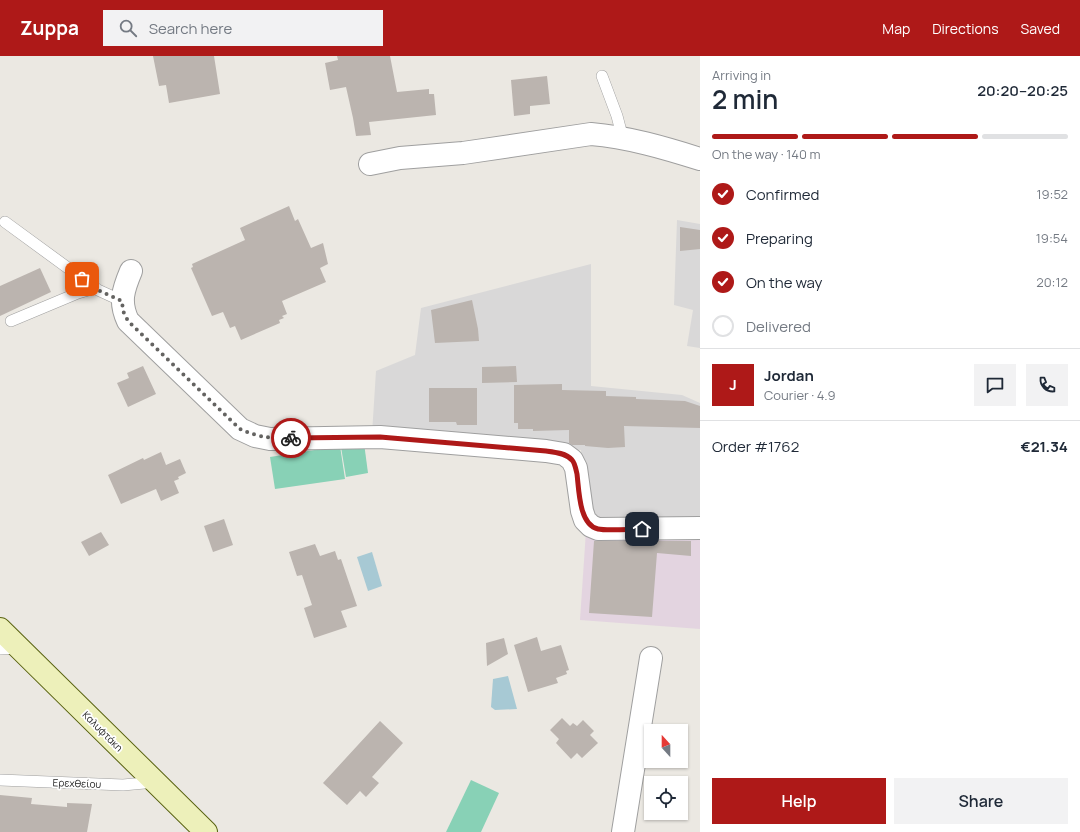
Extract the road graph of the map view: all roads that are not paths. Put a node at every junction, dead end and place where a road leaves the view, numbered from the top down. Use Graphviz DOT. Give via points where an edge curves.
graph roads {
  1 [pos="602,76"];
  2 [pos="622,139"];
  3 [pos="700,158"];
  4 [pos="370,164"];
  5 [pos="6,222"];
  6 [pos="131,271"];
  7 [pos="95,288"];
  8 [pos="122,301"];
  9 [pos="11,321"];
  10 [pos="700,528"];
  11 [pos="0,629"];
  12 [pos="10,648"];
  13 [pos="651,658"];
  14 [pos="0,780"];
  15 [pos="155,782"];
  16 [pos="206,832"];
  17 [pos="623,832"];
  1 -- 2 [label="lane" via="617,116"];
  2 -- 3 [label="street"];
  2 -- 4 [label="street" via="591,134"];
  5 -- 7 [label="lane"];
  6 -- 8 [label="street"];
  7 -- 8 [label="lane"];
  7 -- 9 [label="lane"];
  8 -- 10 [label="street" via="128,321 240,429 255,436 380,437 564,454 572,460 576,468 582,511 585,520 591,526 598,529"];
  11 -- 12 [label="main road, Καλυφτάκη"];
  12 -- 15 [label="main road, Καλυφτάκη"];
  13 -- 17 [label="street"];
  14 -- 15 [label="lane, Ερεχθείου" via="123,784"];
  15 -- 16 [label="main road, Καλυφτάκη"];
}
